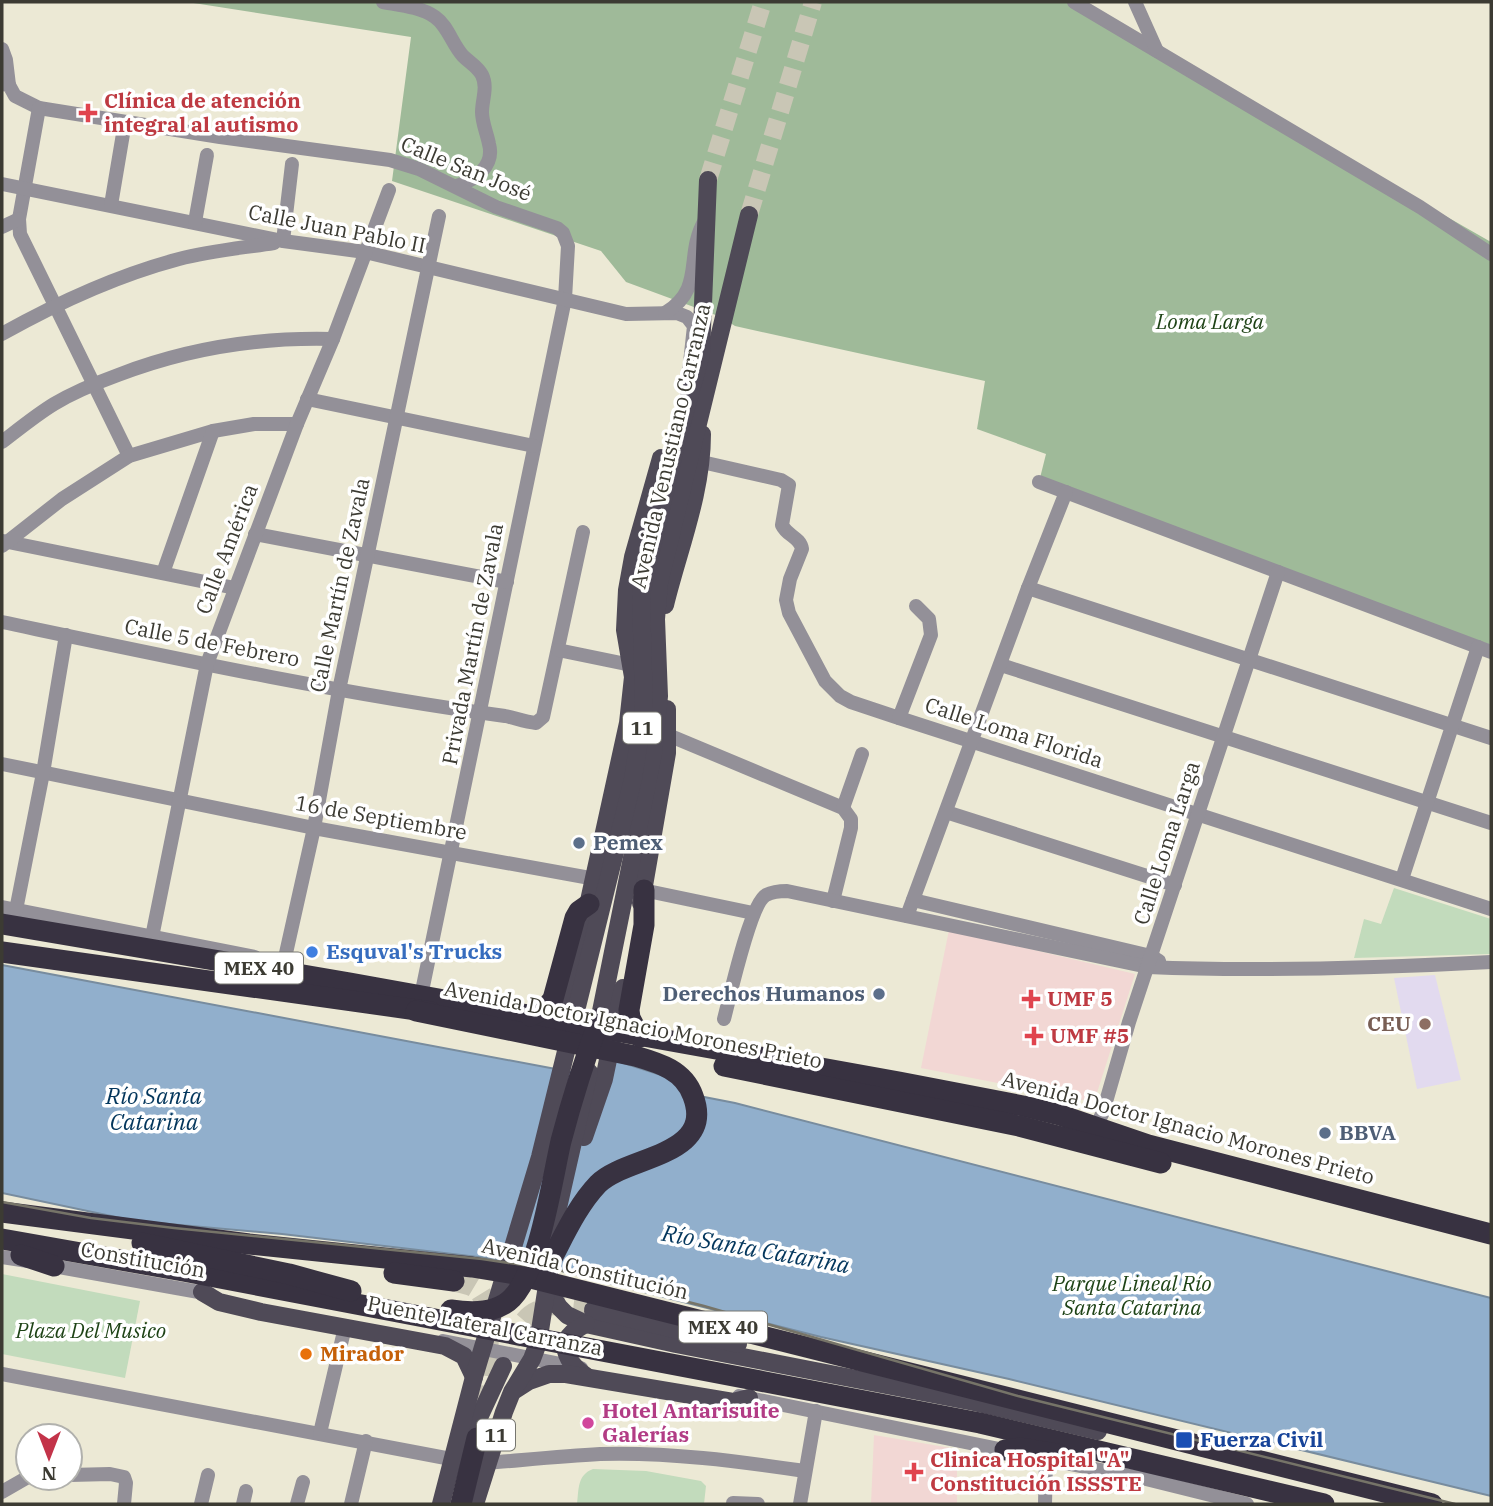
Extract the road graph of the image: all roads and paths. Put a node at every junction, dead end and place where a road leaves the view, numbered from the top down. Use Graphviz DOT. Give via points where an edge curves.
graph roads {
  1 [pos="383,2"];
  2 [pos="1074,2"];
  3 [pos="1135,2"];
  4 [pos="2,49"];
  5 [pos="1157,51"];
  6 [pos="5,84"];
  7 [pos="39,108"];
  8 [pos="125,122"];
  9 [pos="207,155"];
  10 [pos="292,164"];
  11 [pos="708,180"];
  12 [pos="2,184"];
  13 [pos="457,186"];
  14 [pos="25,189"];
  15 [pos="389,190"];
  16 [pos="111,205"];
  17 [pos="749,215"];
  18 [pos="439,216"];
  19 [pos="705,218"];
  20 [pos="19,219"];
  21 [pos="195,222"];
  22 [pos="2,226"];
  23 [pos="283,242"];
  24 [pos="365,252"];
  25 [pos="1491,254"];
  26 [pos="428,268"];
  27 [pos="565,299"];
  28 [pos="53,305"];
  29 [pos="664,313"];
  30 [pos="2,334"];
  31 [pos="333,340"];
  32 [pos="93,384"];
  33 [pos="307,399"];
  34 [pos="695,401"];
  35 [pos="395,417"];
  36 [pos="297,424"];
  37 [pos="212,430"];
  38 [pos="2,442"];
  39 [pos="685,442"];
  40 [pos="534,446"];
  41 [pos="129,456"];
  42 [pos="702,462"];
  43 [pos="1039,482"];
  44 [pos="1066,492"];
  45 [pos="583,532"];
  46 [pos="255,534"];
  47 [pos="3,543"];
  48 [pos="367,554"];
  49 [pos="1278,572"];
  50 [pos="163,573"];
  51 [pos="507,582"];
  52 [pos="235,588"];
  53 [pos="1028,588"];
  54 [pos="627,590"];
  55 [pos="666,600"];
  56 [pos="916,606"];
  57 [pos="2,622"];
  58 [pos="66,635"];
  59 [pos="1485,649"];
  60 [pos="558,650"];
  61 [pos="1249,660"];
  62 [pos="207,664"];
  63 [pos="631,665"];
  64 [pos="1001,665"];
  65 [pos="339,690"];
  66 [pos="480,714"];
  67 [pos="899,718"];
  68 [pos="1453,726"];
  69 [pos="668,735"];
  70 [pos="1224,737"];
  71 [pos="1491,738"];
  72 [pos="972,742"];
  73 [pos="862,754"];
  74 [pos="2,764"];
  75 [pos="43,773"];
  76 [pos="178,801"];
  77 [pos="1427,803"];
  78 [pos="843,808"];
  79 [pos="946,812"];
  80 [pos="1198,814"];
  81 [pos="1491,823"];
  82 [pos="314,828"];
  83 [pos="602,840"];
  84 [pos="453,853"];
  85 [pos="649,859"];
  86 [pos="594,879"];
  87 [pos="1402,879"];
  88 [pos="1175,885"];
  89 [pos="644,890"];
  90 [pos="913,900"];
  91 [pos="833,901"];
  92 [pos="1491,909"];
  93 [pos="587,913"];
  94 [pos="753,913"];
  95 [pos="907,916"];
  96 [pos="4,921"];
  97 [pos="636,923"];
  98 [pos="152,937"];
  99 [pos="2,952"];
  100 [pos="1150,961"];
  101 [pos="284,962"];
  102 [pos="1491,962"];
  103 [pos="186,976"];
  104 [pos="350,983"];
  105 [pos="421,996"];
  106 [pos="394,1006"];
  107 [pos="530,1016"];
  108 [pos="600,1018"];
  109 [pos="724,1019"];
  110 [pos="640,1037"];
  111 [pos="555,1099"];
  112 [pos="1096,1128"];
  113 [pos="564,1182"];
  114 [pos="9,1213"];
  115 [pos="1491,1234"];
  116 [pos="2,1239"];
  117 [pos="249,1244"];
  118 [pos="1491,1249"];
  119 [pos="2,1250"];
  120 [pos="2,1257"];
  121 [pos="54,1266"];
  122 [pos="549,1267"];
  123 [pos="183,1271"];
  124 [pos="454,1280"];
  125 [pos="351,1291"];
  126 [pos="202,1292"];
  127 [pos="549,1296"];
  128 [pos="278,1298"];
  129 [pos="589,1317"];
  130 [pos="345,1327"];
  131 [pos="503,1366"];
  132 [pos="2,1374"];
  133 [pos="586,1376"];
  134 [pos="689,1376"];
  135 [pos="474,1377"];
  136 [pos="513,1392"];
  137 [pos="749,1398"];
  138 [pos="816,1411"];
  139 [pos="320,1433"];
  140 [pos="477,1438"];
  141 [pos="366,1441"];
  142 [pos="1005,1450"];
  143 [pos="451,1458"];
  144 [pos="1046,1460"];
  145 [pos="487,1463"];
  146 [pos="1182,1469"];
  147 [pos="805,1471"];
  148 [pos="84,1475"];
  149 [pos="208,1475"];
  150 [pos="303,1482"];
  151 [pos="733,1503"];
  152 [pos="124,1504"];
  153 [pos="201,1504"];
  154 [pos="298,1504"];
  155 [pos="351,1504"];
  156 [pos="441,1504"];
  157 [pos="453,1504"];
  158 [pos="461,1504"];
  159 [pos="475,1504"];
  160 [pos="758,1504"];
  161 [pos="800,1504"];
  162 [pos="1045,1504"];
  163 [pos="1247,1504"];
  164 [pos="1324,1504"];
  165 [pos="1399,1504"];
  166 [pos="1432,1504"];
  1 -- 13 [label="street" via="435,17 481,73 482,122 490,155 477,177"];
  2 -- 5 [label="street"];
  3 -- 5 [label="street"];
  4 -- 6 [label="street"];
  5 -- 25 [label="street"];
  6 -- 7 [label="street, Calle San José" via="15,96"];
  7 -- 8 [label="street, Calle San José"];
  7 -- 14 [label="street"];
  8 -- 13 [label="street, Calle San José" via="390,160"];
  8 -- 16 [label="street"];
  9 -- 21 [label="street"];
  10 -- 23 [label="street"];
  11 -- 19 [label="main road, Avenida Venustiano Carranza / 11"];
  12 -- 14 [label="street, Calle Juan Pablo II"];
  13 -- 27 [label="street, Calle San José" via="563,233 568,246"];
  14 -- 16 [label="street, Calle Juan Pablo II"];
  14 -- 20 [label="street"];
  15 -- 24 [label="street, Calle América"];
  16 -- 21 [label="street, Calle Juan Pablo II"];
  17 -- 34 [label="main road, Avenida Venustiano Carranza / 11"];
  18 -- 26 [label="street, Calle Martín de Zavala"];
  19 -- 29 [label="street" via="695,242 689,288 680,302"];
  19 -- 34 [label="main road, Avenida Venustiano Carranza / 11" via="702,345"];
  20 -- 22 [label="street"];
  20 -- 28 [label="street" via="24,247"];
  21 -- 23 [label="street, Calle Juan Pablo II"];
  23 -- 24 [label="street, Calle Juan Pablo II"];
  23 -- 28 [label="street" via="182,258"];
  24 -- 26 [label="street, Calle Juan Pablo II"];
  24 -- 31 [label="street, Calle América"];
  26 -- 27 [label="street, Calle Juan Pablo II"];
  26 -- 35 [label="street, Calle Martín de Zavala"];
  27 -- 29 [label="street, Calle Juan Pablo II" via="626,313"];
  27 -- 40 [label="street, Privada Martín de Zavala"];
  28 -- 30 [label="street"];
  28 -- 32 [label="street"];
  29 -- 34 [label="street, Calle Juan Pablo II" via="683,314 694,327"];
  31 -- 32 [label="street" via="251,341 192,351"];
  31 -- 33 [label="street, Calle América"];
  32 -- 38 [label="street" via="55,404"];
  32 -- 41 [label="street"];
  33 -- 35 [label="street"];
  33 -- 36 [label="street, Calle América"];
  34 -- 39 [label="main road, Avenida Venustiano Carranza / 11"];
  34 -- 42 [label="main road"];
  34 -- 54 [label="main road" via="666,439"];
  35 -- 40 [label="street"];
  35 -- 48 [label="street, Calle Martín de Zavala"];
  36 -- 37 [label="street"];
  36 -- 46 [label="street, Calle América"];
  37 -- 41 [label="street"];
  37 -- 50 [label="street"];
  39 -- 108 [label="main road, Avenida Venustiano Carranza / 11" via="659,583 659,696 653,754"];
  39 -- 111 [label="main road, Avenida Venustiano Carranza / 11" via="642,584 643,709 638,754"];
  40 -- 51 [label="street, Privada Martín de Zavala"];
  41 -- 47 [label="street"];
  42 -- 55 [label="main road"];
  42 -- 67 [label="street, Calle Loma Florida" via="789,485 782,525 802,549 787,589 789,612 832,690 851,702"];
  43 -- 44 [label="street"];
  44 -- 49 [label="street"];
  44 -- 53 [label="street"];
  45 -- 60 [label="street"];
  46 -- 48 [label="street"];
  46 -- 52 [label="street, Calle América"];
  47 -- 50 [label="street"];
  48 -- 51 [label="street"];
  48 -- 65 [label="street, Calle Martín de Zavala"];
  49 -- 59 [label="street"];
  49 -- 61 [label="street, Calle Loma Larga"];
  50 -- 52 [label="street"];
  51 -- 66 [label="street, Privada Martín de Zavala"];
  52 -- 62 [label="street, Calle América"];
  53 -- 61 [label="street"];
  53 -- 64 [label="street"];
  54 -- 55 [label="main road" via="649,583 657,586"];
  54 -- 63 [label="main road" via="625,629"];
  55 -- 69 [label="main road" via="662,639"];
  56 -- 67 [label="street" via="929,619 931,635"];
  57 -- 58 [label="street, Calle 5 de Febrero"];
  58 -- 62 [label="street, Calle 5 de Febrero"];
  58 -- 75 [label="street"];
  59 -- 68 [label="street"];
  60 -- 63 [label="street"];
  60 -- 66 [label="street, Calle 5 de Febrero" via="539,723"];
  61 -- 68 [label="street"];
  61 -- 70 [label="street, Calle Loma Larga"];
  62 -- 65 [label="street, Calle 5 de Febrero"];
  62 -- 76 [label="street, Calle América"];
  63 -- 83 [label="main road" via="632,699"];
  64 -- 70 [label="street"];
  64 -- 72 [label="street"];
  65 -- 66 [label="street, Calle 5 de Febrero"];
  65 -- 82 [label="street, Calle Martín de Zavala"];
  66 -- 84 [label="street, Privada Martín de Zavala"];
  67 -- 72 [label="street, Calle Loma Florida"];
  68 -- 71 [label="street"];
  68 -- 77 [label="street"];
  69 -- 78 [label="street"];
  69 -- 85 [label="main road"];
  70 -- 77 [label="street"];
  70 -- 80 [label="street, Calle Loma Larga"];
  72 -- 79 [label="street"];
  72 -- 80 [label="street, Calle Loma Florida"];
  73 -- 78 [label="street"];
  74 -- 75 [label="street, 16 de Septiembre"];
  75 -- 76 [label="street, 16 de Septiembre"];
  75 -- 96 [label="street"];
  76 -- 82 [label="street, 16 de Septiembre"];
  76 -- 98 [label="street, Calle América"];
  77 -- 81 [label="street"];
  77 -- 87 [label="street"];
  78 -- 91 [label="street" via="851,828"];
  79 -- 88 [label="street"];
  79 -- 90 [label="street"];
  80 -- 87 [label="street, Calle Loma Florida"];
  80 -- 88 [label="street, Calle Loma Larga"];
  82 -- 84 [label="street, 16 de Septiembre"];
  82 -- 101 [label="street, Calle Martín de Zavala"];
  83 -- 85 [label="main road" via="611,862 634,866"];
  83 -- 86 [label="main road"];
  84 -- 86 [label="street, 16 de Septiembre"];
  84 -- 105 [label="street, Privada Martín de Zavala"];
  85 -- 89 [label="main road"];
  86 -- 89 [label="street, 16 de Septiembre"];
  86 -- 93 [label="main road"];
  87 -- 92 [label="street, Calle Loma Florida"];
  88 -- 100 [label="street, Calle Loma Larga"];
  89 -- 94 [label="street, 16 de Septiembre"];
  89 -- 97 [label="main road"];
  89 -- 110 [label="highway" via="644,925 629,1010"];
  90 -- 95 [label="street"];
  90 -- 100 [label="street"];
  91 -- 94 [label="street" via="778,892 765,895"];
  91 -- 95 [label="street"];
  93 -- 97 [label="main road" via="613,908"];
  93 -- 107 [label="highway" via="579,911 575,918 553,999"];
  93 -- 111 [label="main road" via="556,1054"];
  94 -- 109 [label="street"];
  95 -- 100 [label="street"];
  96 -- 98 [label="street"];
  96 -- 103 [label="highway, MEX 40" via="80,950"];
  96 -- 104 [label="highway, Avenida Doctor Ignacio Morones Prieto / MEX 40"];
  97 -- 113 [label="main road" via="600,1095"];
  98 -- 101 [label="street"];
  99 -- 103 [label="highway, Avenida Doctor Ignacio Morones Prieto / MEX 40"];
  100 -- 102 [label="street" via="1168,968 1207,971"];
  100 -- 112 [label="street, Calle Loma Larga"];
  101 -- 104 [label="street" via="317,968"];
  103 -- 106 [label="highway, Avenida Doctor Ignacio Morones Prieto / MEX 40"];
  104 -- 105 [label="highway, Avenida Doctor Ignacio Morones Prieto / MEX 40"];
  105 -- 107 [label="highway, Avenida Doctor Ignacio Morones Prieto / MEX 40"];
  106 -- 118 [label="highway, Avenida Doctor Ignacio Morones Prieto / MEX 40" via="631,1047 1019,1126"];
  106 -- 122 [label="highway" via="635,1056 664,1064 682,1077 695,1099 696,1114 688,1137 599,1183 575,1216"];
  107 -- 110 [label="highway, Avenida Doctor Ignacio Morones Prieto / MEX 40"];
  108 -- 113 [label="main road, Avenida Venustiano Carranza / 11"];
  108 -- 125 [label="highway" via="579,1076 527,1276 511,1299 474,1313"];
  110 -- 112 [label="highway, Avenida Doctor Ignacio Morones Prieto / MEX 40" via="1011,1104"];
  111 -- 135 [label="main road, Avenida Venustiano Carranza / 11"];
  112 -- 115 [label="highway, Avenida Doctor Ignacio Morones Prieto / MEX 40"];
  113 -- 122 [label="main road, Avenida Venustiano Carranza / 11"];
  114 -- 117 [label="highway, Avenida Constitución / MEX 40"];
  114 -- 125 [label="highway"];
  116 -- 123 [label="highway, MEX 40"];
  117 -- 124 [label="highway" via="265,1255"];
  117 -- 166 [label="highway, Avenida Constitución / MEX 40" via="515,1274"];
  119 -- 121 [label="highway"];
  120 -- 121 [label="street, Constitución"];
  121 -- 126 [label="street, Constitución"];
  122 -- 127 [label="main road, Avenida Venustiano Carranza / 11"];
  123 -- 125 [label="highway" via="234,1271"];
  123 -- 128 [label="highway, MEX 40"];
  126 -- 128 [label="street, Constitución"];
  126 -- 130 [label="main road" via="219,1302"];
  127 -- 129 [label="main road" via="567,1315"];
  127 -- 136 [label="main road, Avenida Venustiano Carranza / 11" via="535,1353"];
  128 -- 134 [label="highway, MEX 40"];
  129 -- 133 [label="main road" via="568,1336 565,1350 570,1362"];
  129 -- 165 [label="main road" via="770,1352 873,1382 1141,1440"];
  130 -- 135 [label="main road" via="452,1348 464,1356"];
  130 -- 139 [label="street"];
  131 -- 157 [label="main road" via="476,1424"];
  132 -- 139 [label="street"];
  133 -- 136 [label="main road" via="549,1374"];
  133 -- 137 [label="main road" via="733,1402"];
  134 -- 137 [label="street"];
  134 -- 146 [label="highway, MEX 40" via="980,1423"];
  135 -- 143 [label="main road, Avenida Venustiano Carranza / 11"];
  136 -- 145 [label="main road, Avenida Venustiano Carranza / 11"];
  137 -- 138 [label="street"];
  138 -- 142 [label="street"];
  138 -- 147 [label="street"];
  139 -- 141 [label="street"];
  140 -- 158 [label="highway"];
  141 -- 143 [label="street"];
  141 -- 155 [label="street"];
  142 -- 144 [label="street"];
  142 -- 146 [label="highway" via="1027,1449 1158,1472"];
  143 -- 156 [label="main road, Avenida Venustiano Carranza / 11"];
  144 -- 162 [label="street"];
  144 -- 163 [label="street"];
  145 -- 147 [label="street" via="601,1454 659,1455"];
  145 -- 159 [label="main road, Avenida Venustiano Carranza / 11"];
  146 -- 164 [label="highway, MEX 40"];
  147 -- 161 [label="street"];
  148 -- 152 [label="street" via="124,1477"];
  149 -- 153 [label="street"];
  150 -- 154 [label="street"];
  151 -- 160 [label="street"];
}
